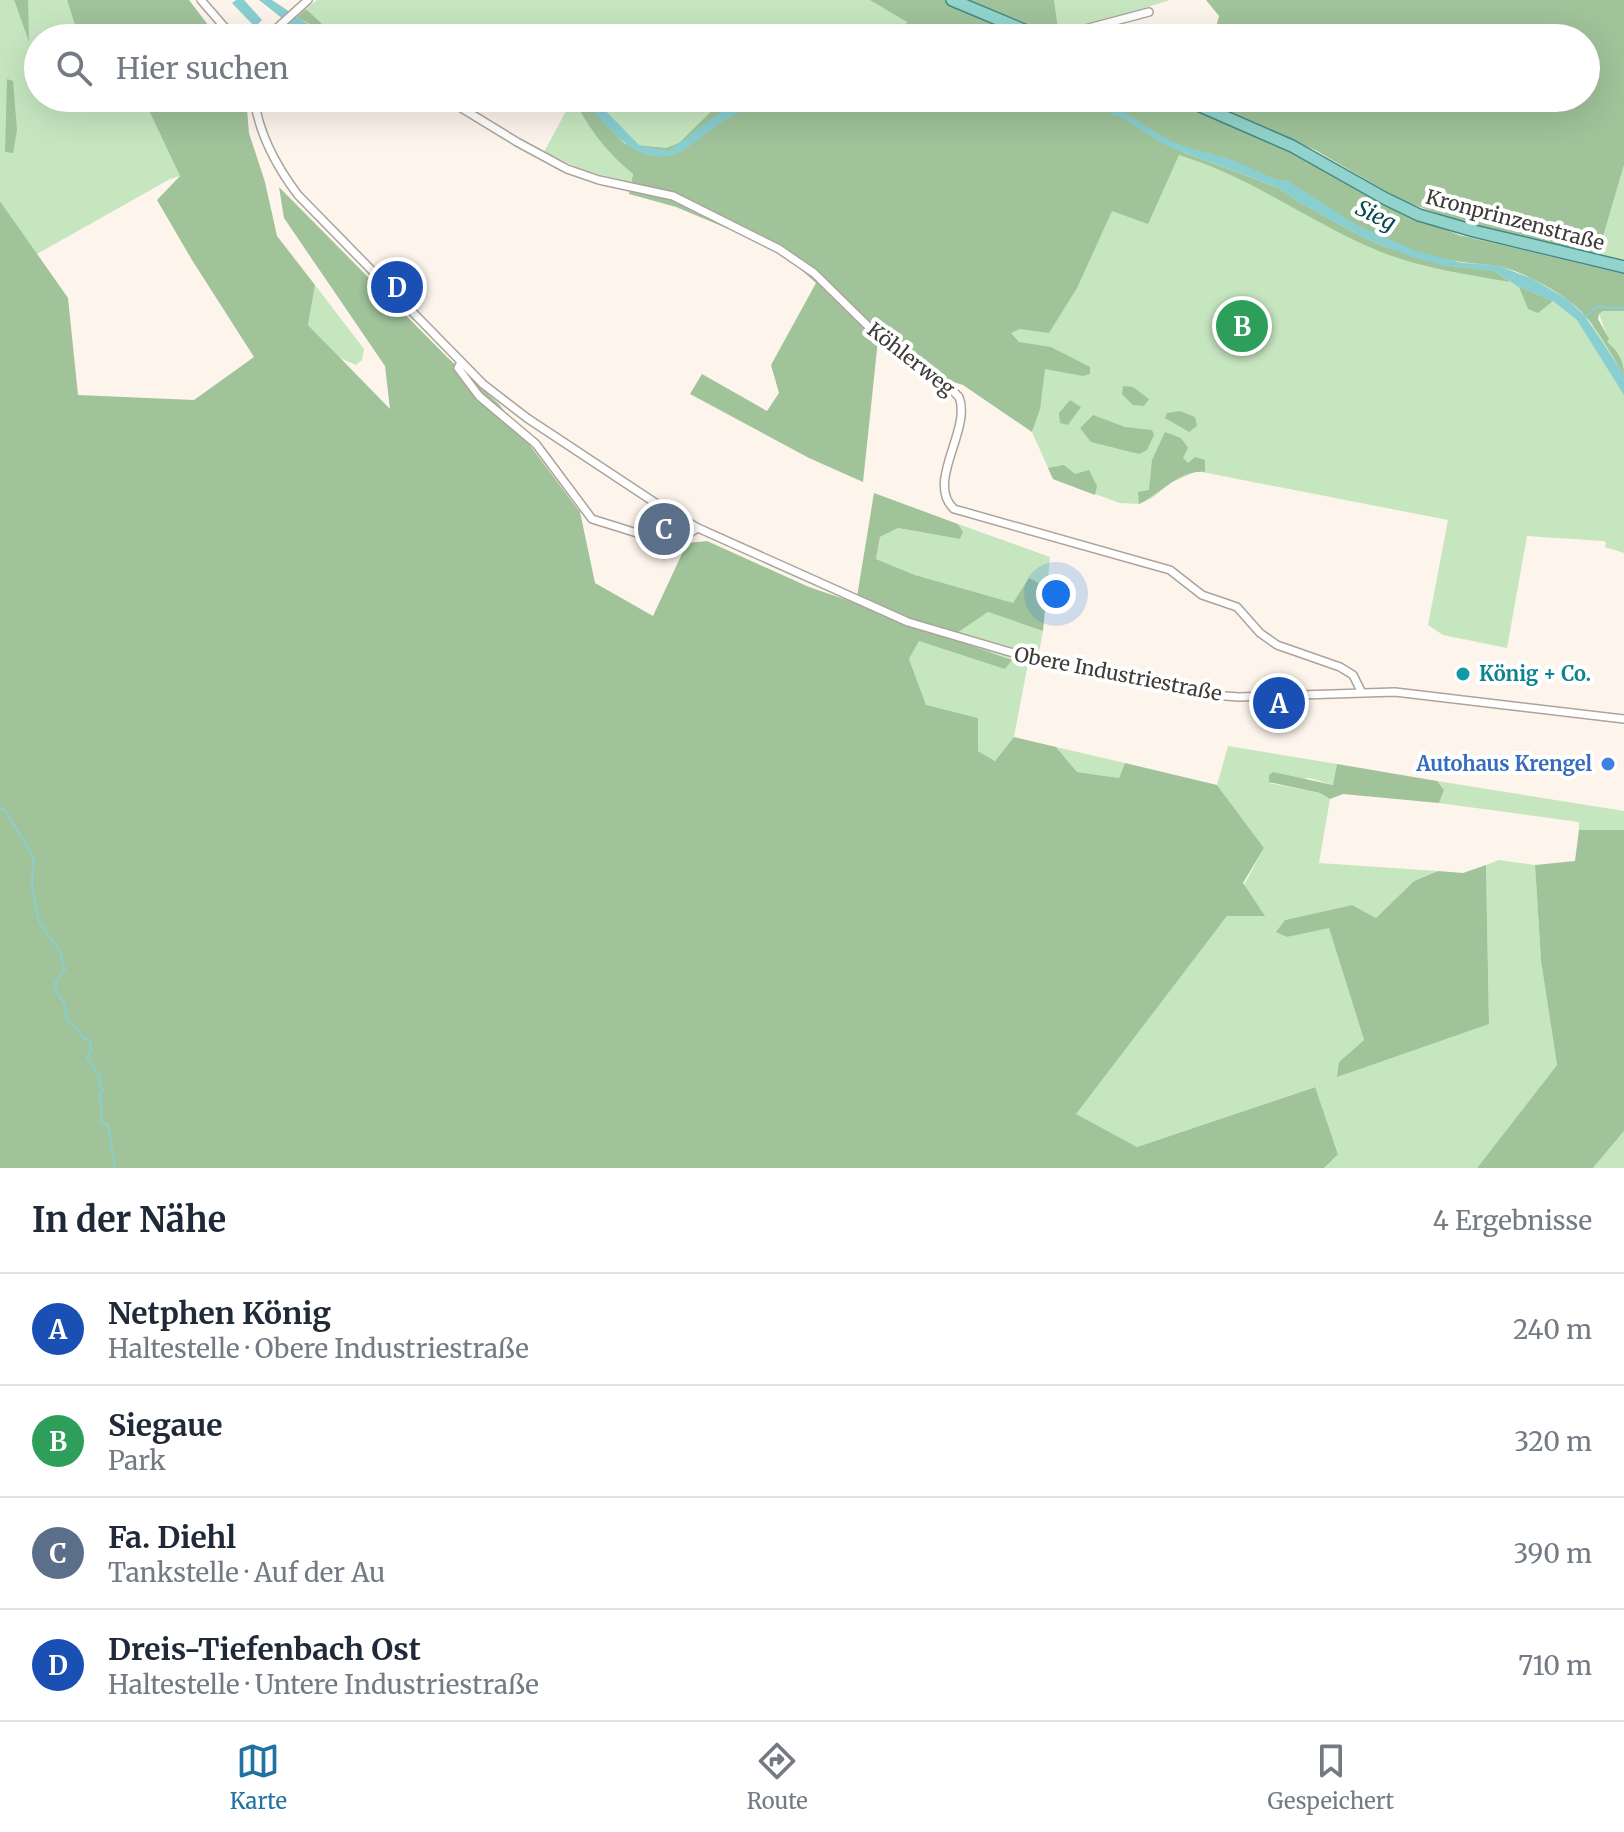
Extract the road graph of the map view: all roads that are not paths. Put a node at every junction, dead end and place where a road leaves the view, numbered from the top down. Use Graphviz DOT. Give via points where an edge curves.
graph roads {
  1 [pos="201,0"];
  2 [pos="308,0"];
  3 [pos="952,0"];
  4 [pos="1149,12"];
  5 [pos="222,24"];
  6 [pos="280,24"];
  7 [pos="1009,24"];
  8 [pos="1104,24"];
  9 [pos="258,112"];
  10 [pos="468,112"];
  11 [pos="1214,112"];
  12 [pos="1624,267"];
  13 [pos="461,362"];
  14 [pos="698,528"];
  15 [pos="1361,691"];
  16 [pos="1624,719"];
  1 -- 5 [label="street"];
  2 -- 6 [label="street"];
  3 -- 7 [label="main road"];
  4 -- 8 [label="street"];
  9 -- 13 [label="street" via="269,151 290,185"];
  10 -- 15 [label="street, Köhlerweg" via="546,159 599,180 684,201 779,249 814,273 873,331 959,397 961,416 944,485 954,509 1170,570 1202,595 1237,607 1277,645 1353,675"];
  11 -- 12 [label="main road, Kronprinzenstraße" via="1302,151 1419,215"];
  13 -- 14 [label="street, Obere Industriestraße" via="527,418"];
  13 -- 14 [label="street" via="458,368 469,384 536,444 592,519 653,538 681,538"];
  14 -- 15 [label="street, Obere Industriestraße" via="859,602 989,647 1239,697"];
  15 -- 16 [label="street, Obere Industriestraße"];
}
